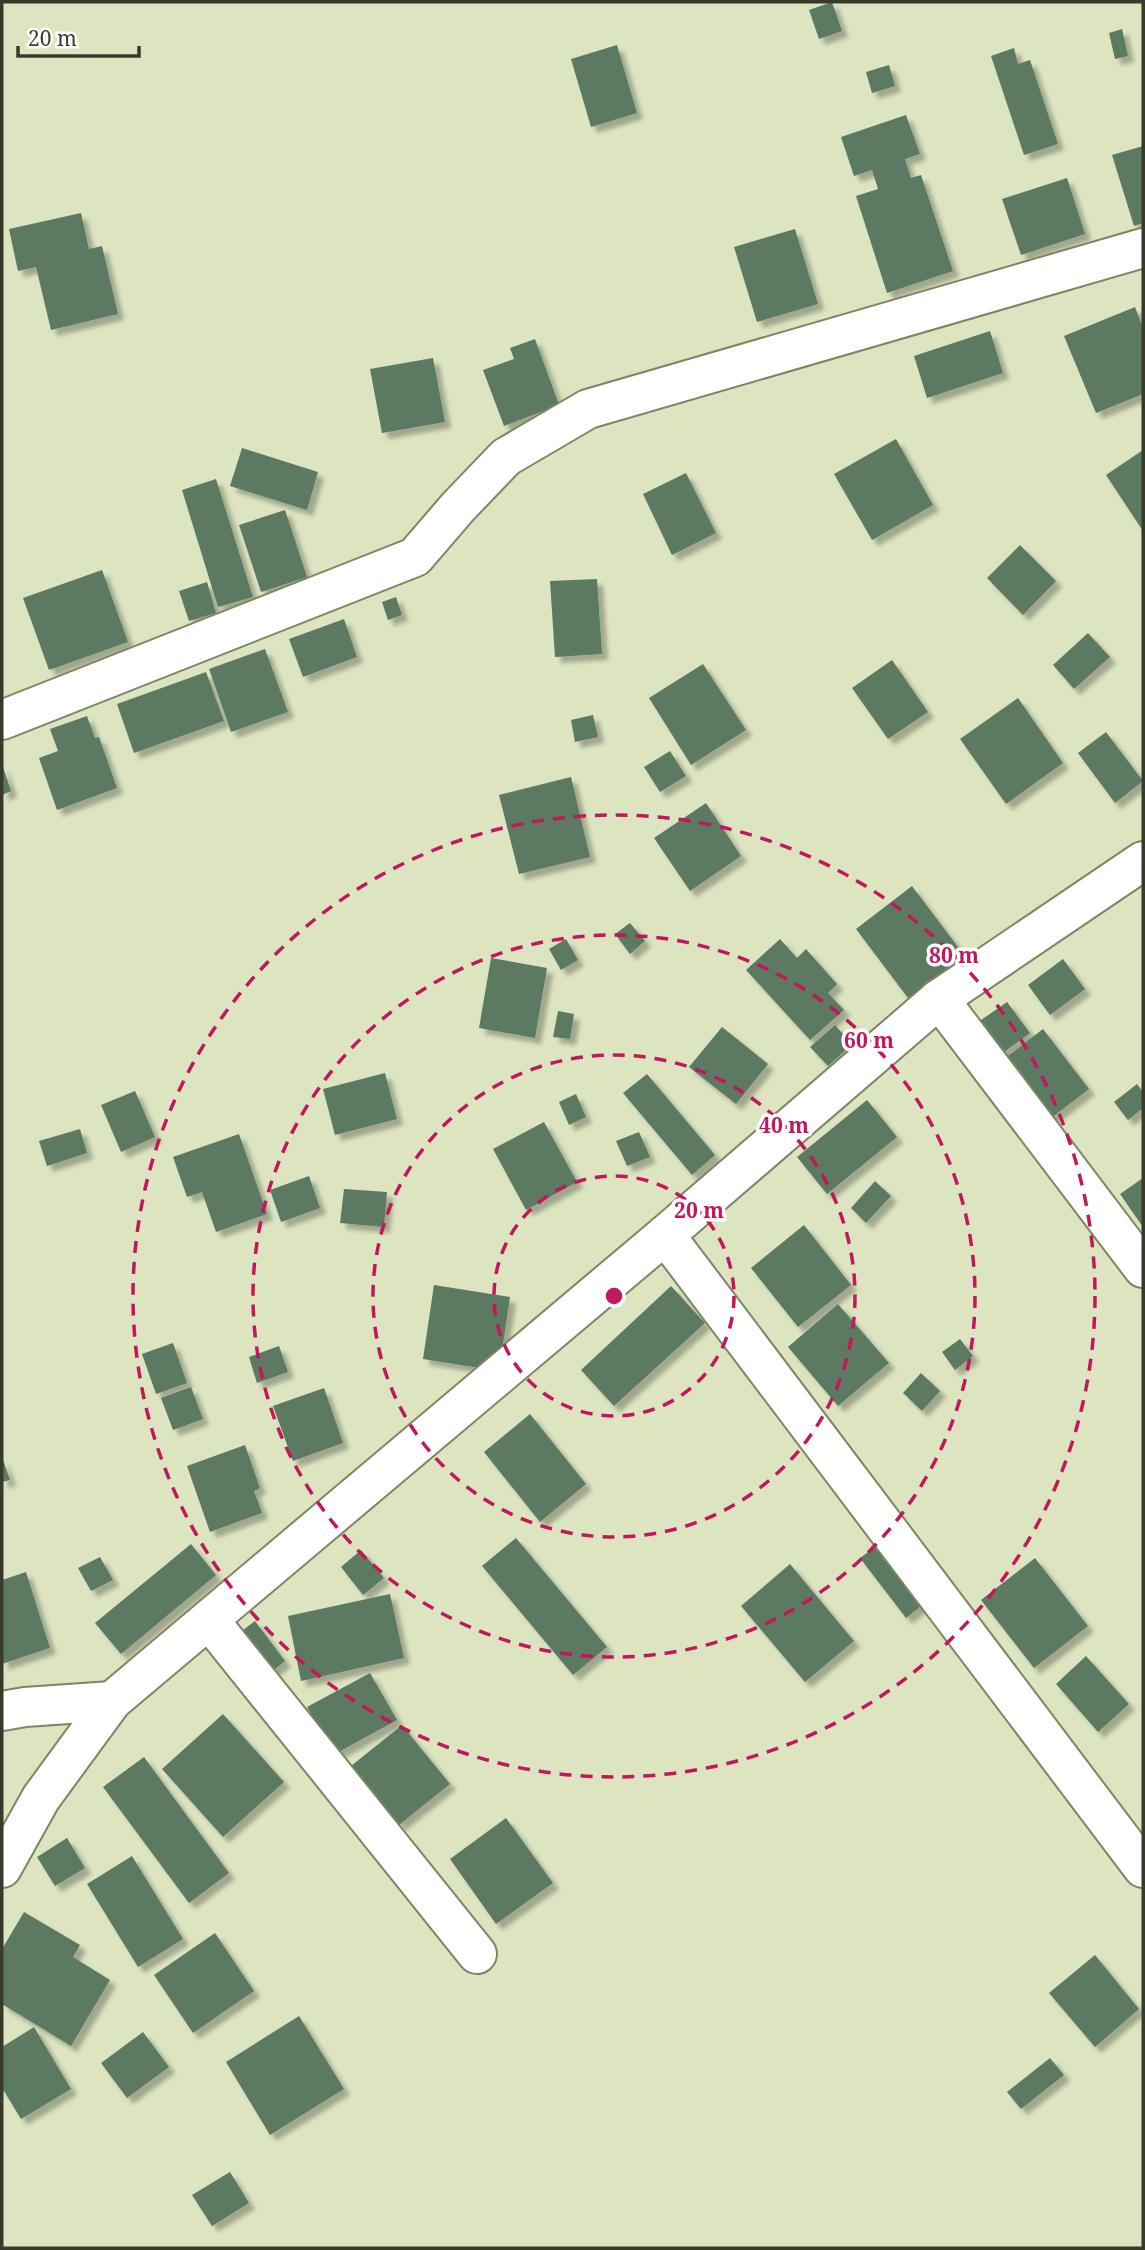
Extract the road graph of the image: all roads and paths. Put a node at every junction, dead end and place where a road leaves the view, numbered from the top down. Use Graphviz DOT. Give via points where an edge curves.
graph roads {
  1 [pos="1143,248"];
  2 [pos="2,720"];
  3 [pos="1143,860"];
  4 [pos="939,999"];
  5 [pos="665,1235"];
  6 [pos="1143,1268"];
  7 [pos="209,1620"];
  8 [pos="112,1701"];
  9 [pos="2,1711"];
  10 [pos="2,1868"];
  11 [pos="1143,1868"];
  12 [pos="477,1954"];
  1 -- 2 [label="street" via="588,408 506,457 415,557"];
  3 -- 4 [label="street"];
  4 -- 5 [label="street"];
  4 -- 6 [label="street"];
  5 -- 7 [label="street"];
  5 -- 11 [label="street"];
  7 -- 8 [label="street"];
  7 -- 12 [label="street"];
  8 -- 9 [label="street"];
  8 -- 10 [label="street" via="41,1798"];
}
